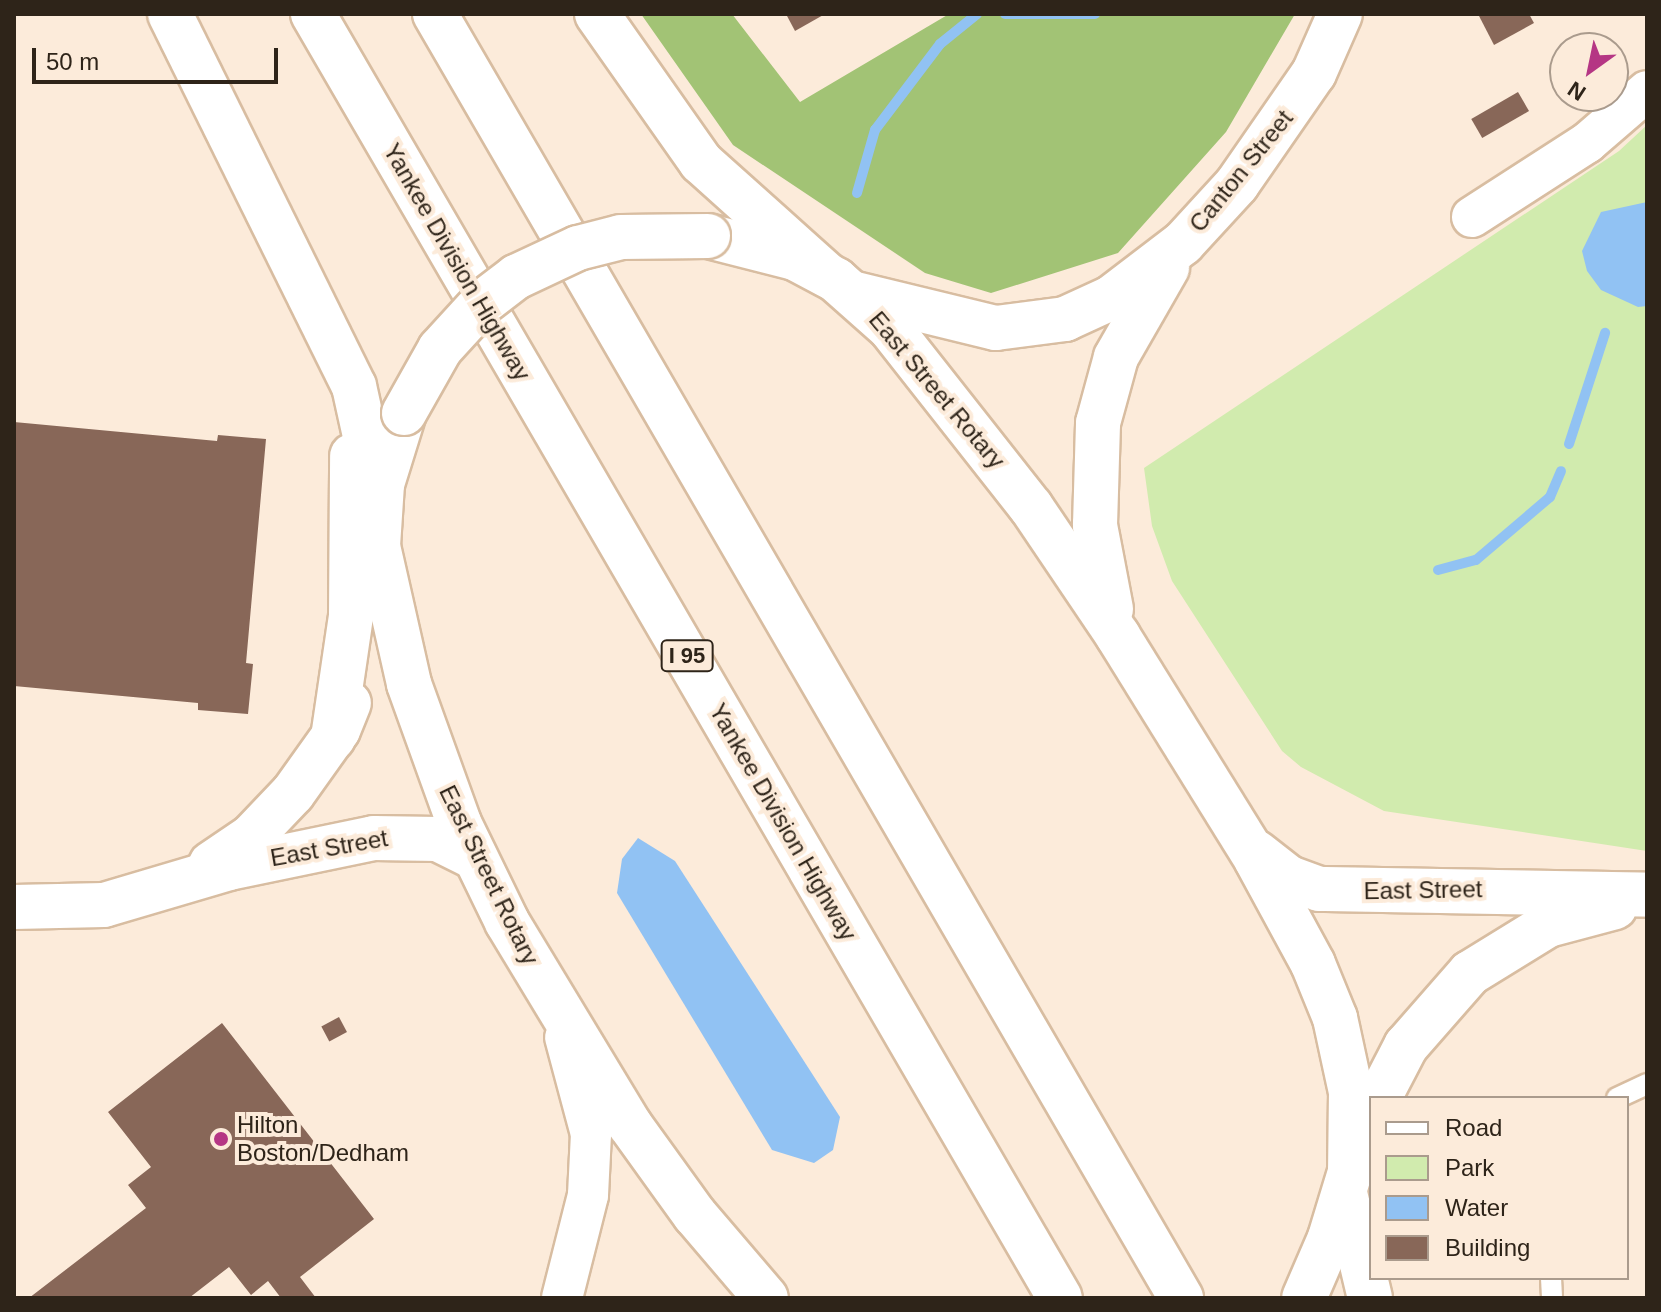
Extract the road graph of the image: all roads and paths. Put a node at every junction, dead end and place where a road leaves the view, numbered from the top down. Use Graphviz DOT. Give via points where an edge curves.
graph roads {
  1 [pos="170,14"];
  2 [pos="313,14"];
  3 [pos="435,14"];
  4 [pos="597,14"];
  5 [pos="1340,14"];
  6 [pos="1647,91"];
  7 [pos="1472,217"];
  8 [pos="1183,243"];
  9 [pos="840,284"];
  10 [pos="329,344"];
  11 [pos="378,515"];
  12 [pos="1118,636"];
  13 [pos="333,738"];
  14 [pos="1230,815"];
  15 [pos="474,857"];
  16 [pos="182,883"];
  17 [pos="1647,898"];
  18 [pos="14,907"];
  19 [pos="543,985"];
  20 [pos="1647,1084"];
  21 [pos="1380,1096"];
  22 [pos="1621,1096"];
  23 [pos="1369,1122"];
  24 [pos="1347,1182"];
  25 [pos="1307,1293"];
  26 [pos="562,1298"];
  27 [pos="766,1298"];
  28 [pos="1060,1298"];
  29 [pos="1181,1298"];
  30 [pos="1370,1298"];
  1 -- 10 [label="main road"];
  2 -- 28 [label="main road, Yankee Division Highway / I 95"];
  3 -- 29 [label="main road"];
  4 -- 9 [label="main road" via="701,162"];
  5 -- 8 [label="main road, Canton Street" via="1314,73 1265,149"];
  6 -- 7 [label="street" via="1587,143"];
  8 -- 9 [label="main road, Canton Street" via="1111,298 1065,319 1028,327 965,325"];
  8 -- 12 [label="main road, Canton Street" via="1116,357 1098,423 1095,525"];
  9 -- 11 [label="main road, East Street Rotary, bridge" via="795,258 708,236 621,237 578,248 516,277 482,303 440,349 404,413"];
  9 -- 12 [label="main road, East Street Rotary" via="947,396"];
  10 -- 11 [label="main road" via="354,386"];
  10 -- 13 [label="main road" via="348,419 352,468 351,616"];
  11 -- 13 [label="main road, East Street" via="369,633 353,695"];
  11 -- 15 [label="main road, East Street Rotary" via="409,684"];
  12 -- 14 [label="main road, East Street Rotary"];
  13 -- 16 [label="main road, East Street" via="307,777 252,836"];
  14 -- 17 [label="main road, East Street" via="1276,871 1319,889"];
  14 -- 24 [label="main road, East Street Rotary" via="1313,964 1335,1018 1351,1092"];
  15 -- 16 [label="main road, East Street" via="449,841 382,837 257,861"];
  15 -- 19 [label="main road, East Street Rotary"];
  16 -- 18 [label="main road, East Street" via="104,905"];
  17 -- 21 [label="main road, East Street" via="1548,925 1470,973 1406,1046"];
  19 -- 26 [label="street" via="575,1065 591,1134 588,1195"];
  19 -- 27 [label="main road, East Street Rotary" via="630,1125"];
  20 -- 22 [label="lane"];
  23 -- 24 [label="main road"];
  24 -- 25 [label="main road, East Street Rotary"];
  24 -- 30 [label="main road"];
}
